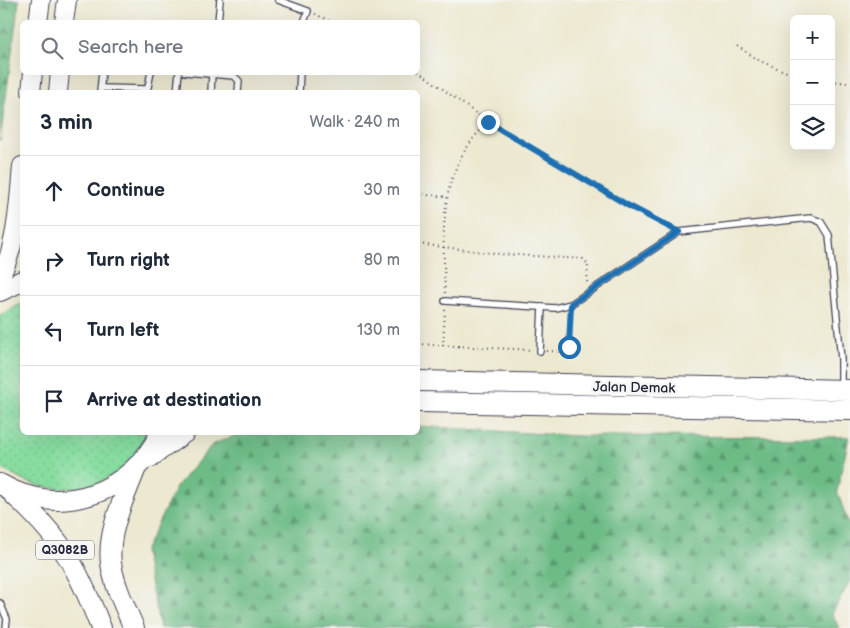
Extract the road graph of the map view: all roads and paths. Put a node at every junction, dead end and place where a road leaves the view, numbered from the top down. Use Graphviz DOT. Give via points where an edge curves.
graph roads {
  1 [pos="41,0"];
  2 [pos="220,0"];
  3 [pos="278,0"];
  4 [pos="67,1"];
  5 [pos="308,11"];
  6 [pos="38,20"];
  7 [pos="64,20"];
  8 [pos="218,20"];
  9 [pos="305,20"];
  10 [pos="328,20"];
  11 [pos="736,46"];
  12 [pos="420,72"];
  13 [pos="790,73"];
  14 [pos="33,75"];
  15 [pos="60,75"];
  16 [pos="102,75"];
  17 [pos="150,75"];
  18 [pos="179,75"];
  19 [pos="214,75"];
  20 [pos="226,75"];
  21 [pos="300,75"];
  22 [pos="835,81"];
  23 [pos="850,83"];
  24 [pos="31,90"];
  25 [pos="58,90"];
  26 [pos="100,90"];
  27 [pos="147,90"];
  28 [pos="177,90"];
  29 [pos="211,90"];
  30 [pos="238,90"];
  31 [pos="299,90"];
  32 [pos="488,122"];
  33 [pos="20,182"];
  34 [pos="420,194"];
  35 [pos="447,197"];
  36 [pos="679,232"];
  37 [pos="420,244"];
  38 [pos="444,246"];
  39 [pos="0,277"];
  40 [pos="20,282"];
  41 [pos="0,291"];
  42 [pos="587,292"];
  43 [pos="445,301"];
  44 [pos="571,304"];
  45 [pos="542,307"];
  46 [pos="420,344"];
  47 [pos="443,346"];
  48 [pos="540,351"];
  49 [pos="420,381"];
  50 [pos="846,390"];
  51 [pos="420,402"];
  52 [pos="850,410"];
  53 [pos="159,435"];
  54 [pos="181,435"];
  55 [pos="138,467"];
  56 [pos="3,486"];
  57 [pos="0,602"];
  58 [pos="6,628"];
  59 [pos="101,628"];
  60 [pos="134,628"];
  1 -- 6 [label="main road"];
  2 -- 8 [label="lane"];
  3 -- 5 [label="lane"];
  4 -- 7 [label="main road"];
  5 -- 9 [label="lane"];
  5 -- 10 [label="path"];
  11 -- 13 [label="path" via="760,61"];
  12 -- 32 [label="path"];
  14 -- 24 [label="main road"];
  15 -- 25 [label="main road"];
  16 -- 26 [label="lane"];
  17 -- 27 [label="lane"];
  18 -- 28 [label="lane"];
  19 -- 29 [label="lane"];
  20 -- 30 [label="lane" via="236,77"];
  21 -- 31 [label="lane"];
  22 -- 23 [label="path"];
  32 -- 35 [label="path" via="453,171"];
  32 -- 36 [label="path"];
  33 -- 39 [label="main road" via="12,245"];
  34 -- 35 [label="path"];
  35 -- 38 [label="path"];
  36 -- 42 [label="lane"];
  36 -- 50 [label="lane" via="811,218 822,222 829,235"];
  37 -- 38 [label="path"];
  38 -- 42 [label="path" via="500,254 583,258 588,264"];
  38 -- 43 [label="path"];
  40 -- 41 [label="highway"];
  42 -- 44 [label="lane"];
  43 -- 45 [label="lane"];
  43 -- 47 [label="path"];
  44 -- 45 [label="lane"];
  44 -- 48 [label="path" via="567,350"];
  45 -- 48 [label="lane"];
  46 -- 47 [label="path"];
  47 -- 48 [label="path"];
  49 -- 50 [label="highway, Jalan Demak"];
  51 -- 52 [label="highway, Jalan Demak"];
  53 -- 55 [label="highway"];
  54 -- 55 [label="highway"];
  55 -- 56 [label="highway" via="106,490 73,500 39,499"];
  55 -- 60 [label="highway" via="116,522 111,562 118,592"];
  56 -- 59 [label="highway, Q3082B" via="45,525 64,549 78,572"];
  57 -- 58 [label="lane" via="7,619"];
}
